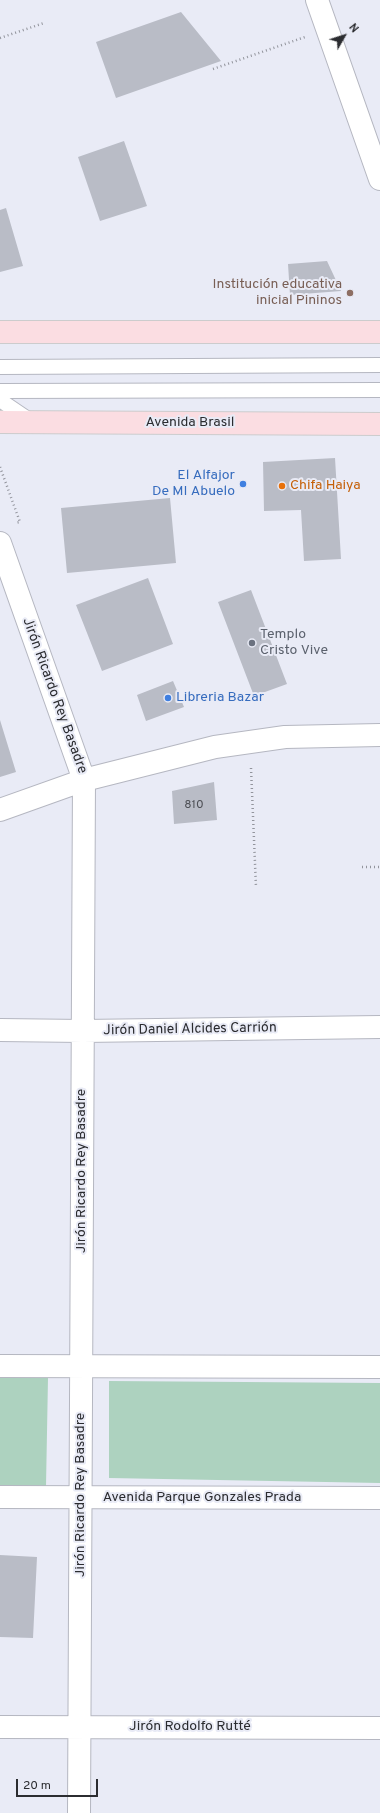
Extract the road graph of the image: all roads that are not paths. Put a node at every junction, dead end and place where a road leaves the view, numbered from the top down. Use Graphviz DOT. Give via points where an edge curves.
graph roads {
  1 [pos="317,0"];
  2 [pos="380,179"];
  3 [pos="0,332"];
  4 [pos="380,332"];
  5 [pos="380,366"];
  6 [pos="0,367"];
  7 [pos="0,390"];
  8 [pos="380,390"];
  9 [pos="0,400"];
  10 [pos="0,422"];
  11 [pos="32,423"];
  12 [pos="380,424"];
  13 [pos="0,543"];
  14 [pos="380,736"];
  15 [pos="84,780"];
  16 [pos="0,810"];
  17 [pos="380,1027"];
  18 [pos="0,1030"];
  19 [pos="83,1031"];
  20 [pos="0,1366"];
  21 [pos="81,1367"];
  22 [pos="380,1367"];
  23 [pos="0,1497"];
  24 [pos="81,1498"];
  25 [pos="380,1498"];
  26 [pos="0,1727"];
  27 [pos="80,1727"];
  28 [pos="380,1728"];
  29 [pos="79,1813"];
  1 -- 2 [label="street"];
  3 -- 4 [label="main road"];
  5 -- 6 [label="lane"];
  7 -- 8 [label="lane"];
  9 -- 11 [label="lane"];
  10 -- 11 [label="main road, Avenida Brasil"];
  11 -- 12 [label="main road, Avenida Brasil"];
  13 -- 15 [label="street, Jirón Ricardo Rey Basadre"];
  14 -- 15 [label="street" via="285,737 250,741 215,747"];
  15 -- 16 [label="street"];
  15 -- 19 [label="street, Jirón Ricardo Rey Basadre"];
  17 -- 19 [label="street, Jirón Daniel Alcides Carrión"];
  18 -- 19 [label="street, Jirón Daniel Alcides Carrión"];
  19 -- 21 [label="street, Jirón Ricardo Rey Basadre"];
  20 -- 21 [label="street"];
  21 -- 22 [label="street"];
  21 -- 24 [label="street, Jirón Ricardo Rey Basadre"];
  23 -- 24 [label="street, Avenida Parque Gonzales Prada"];
  24 -- 25 [label="street, Avenida Parque Gonzales Prada"];
  24 -- 27 [label="street, Jirón Ricardo Rey Basadre"];
  26 -- 27 [label="street, Jirón Rodolfo Rutté"];
  27 -- 28 [label="street, Jirón Rodolfo Rutté"];
  27 -- 29 [label="street, Jirón Ricardo Rey Basadre"];
}
